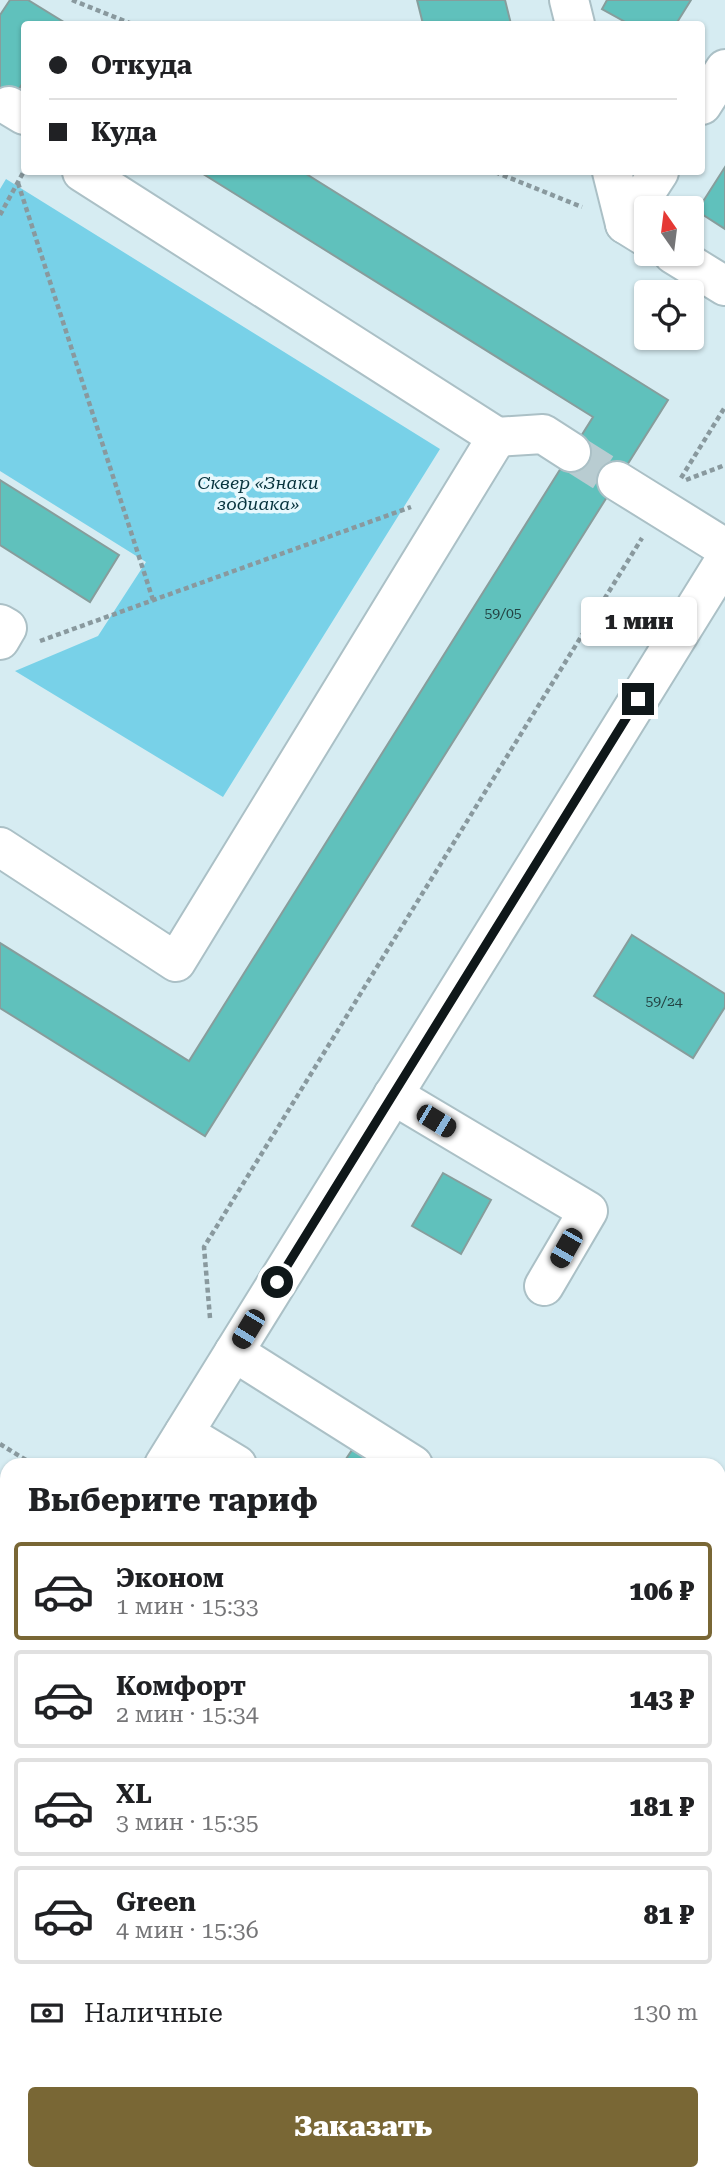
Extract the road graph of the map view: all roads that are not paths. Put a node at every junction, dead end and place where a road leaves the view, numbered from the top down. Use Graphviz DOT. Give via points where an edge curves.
graph roads {
  1 [pos="569,0"];
  2 [pos="574,21"];
  3 [pos="725,69"];
  4 [pos="705,100"];
  5 [pos="87,175"];
  6 [pos="613,175"];
  7 [pos="658,175"];
  8 [pos="649,196"];
  9 [pos="634,227"];
  10 [pos="692,266"];
  11 [pos="725,286"];
  12 [pos="497,437"];
  13 [pos="571,452"];
  14 [pos="617,481"];
  15 [pos="725,548"];
  16 [pos="725,560"];
  17 [pos="0,624"];
  18 [pos="0,640"];
  19 [pos="0,847"];
  20 [pos="393,1095"];
  21 [pos="544,1286"];
  22 [pos="223,1339"];
  23 [pos="174,1449"];
  24 [pos="209,1458"];
  25 [pos="402,1458"];
  1 -- 2 [label="street"];
  3 -- 4 [label="street"];
  5 -- 12 [label="street"];
  6 -- 9 [label="street"];
  7 -- 8 [label="street"];
  10 -- 11 [label="street"];
  12 -- 13 [label="street" via="543,434"];
  12 -- 19 [label="street" via="176,962"];
  14 -- 15 [label="street"];
  16 -- 20 [label="street"];
  17 -- 18 [label="street" via="7,628"];
  20 -- 21 [label="street" via="588,1210"];
  20 -- 22 [label="street"];
  22 -- 23 [label="street"];
  22 -- 25 [label="street"];
  23 -- 24 [label="street"];
}
